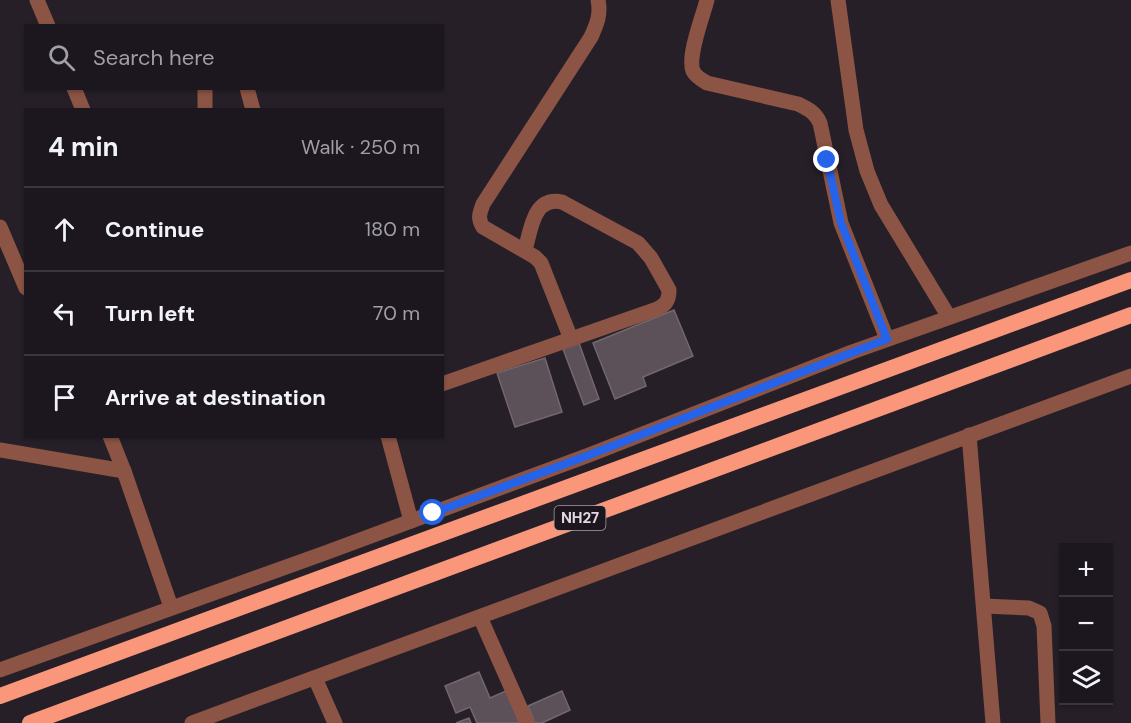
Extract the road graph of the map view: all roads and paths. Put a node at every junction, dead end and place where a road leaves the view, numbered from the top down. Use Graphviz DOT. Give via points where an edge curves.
graph roads {
  1 [pos="37,0"];
  2 [pos="598,0"];
  3 [pos="706,0"];
  4 [pos="838,0"];
  5 [pos="47,24"];
  6 [pos="75,90"];
  7 [pos="205,90"];
  8 [pos="248,90"];
  9 [pos="82,108"];
  10 [pos="205,108"];
  11 [pos="252,108"];
  12 [pos="0,227"];
  13 [pos="525,250"];
  14 [pos="1131,253"];
  15 [pos="1131,280"];
  16 [pos="24,283"];
  17 [pos="1131,315"];
  18 [pos="949,317"];
  19 [pos="571,339"];
  20 [pos="887,339"];
  21 [pos="1131,376"];
  22 [pos="444,383"];
  23 [pos="969,435"];
  24 [pos="111,438"];
  25 [pos="389,438"];
  26 [pos="0,450"];
  27 [pos="124,471"];
  28 [pos="411,521"];
  29 [pos="984,606"];
  30 [pos="171,608"];
  31 [pos="480,617"];
  32 [pos="0,669"];
  33 [pos="315,678"];
  34 [pos="0,696"];
  35 [pos="220,718"];
  36 [pos="30,723"];
  37 [pos="192,723"];
  38 [pos="335,723"];
  39 [pos="527,723"];
  40 [pos="993,723"];
  41 [pos="1048,723"];
  1 -- 5 [label="street"];
  2 -- 13 [label="street" via="600,10 591,38 479,214 483,227"];
  3 -- 20 [label="street" via="692,59 693,71 708,83 798,104 816,115 841,223"];
  4 -- 18 [label="street" via="856,130 867,171 881,205"];
  6 -- 9 [label="street"];
  7 -- 10 [label="street"];
  8 -- 11 [label="street"];
  12 -- 16 [label="street"];
  13 -- 19 [label="street" via="546,272"];
  13 -- 19 [label="street" via="542,205 562,202 638,243 669,290 663,306"];
  14 -- 18 [label="street"];
  15 -- 34 [label="highway, NH27"];
  17 -- 36 [label="highway, NH27"];
  18 -- 20 [label="street"];
  19 -- 22 [label="street"];
  20 -- 28 [label="street"];
  21 -- 23 [label="street"];
  23 -- 29 [label="street"];
  23 -- 31 [label="street"];
  24 -- 27 [label="street"];
  25 -- 28 [label="street"];
  26 -- 27 [label="street"];
  27 -- 30 [label="street"];
  28 -- 30 [label="street"];
  29 -- 40 [label="street"];
  29 -- 41 [label="street" via="1036,610 1042,618"];
  30 -- 32 [label="street"];
  31 -- 33 [label="street"];
  31 -- 39 [label="street"];
  33 -- 35 [label="street"];
  33 -- 38 [label="street"];
  35 -- 37 [label="street"];
}
